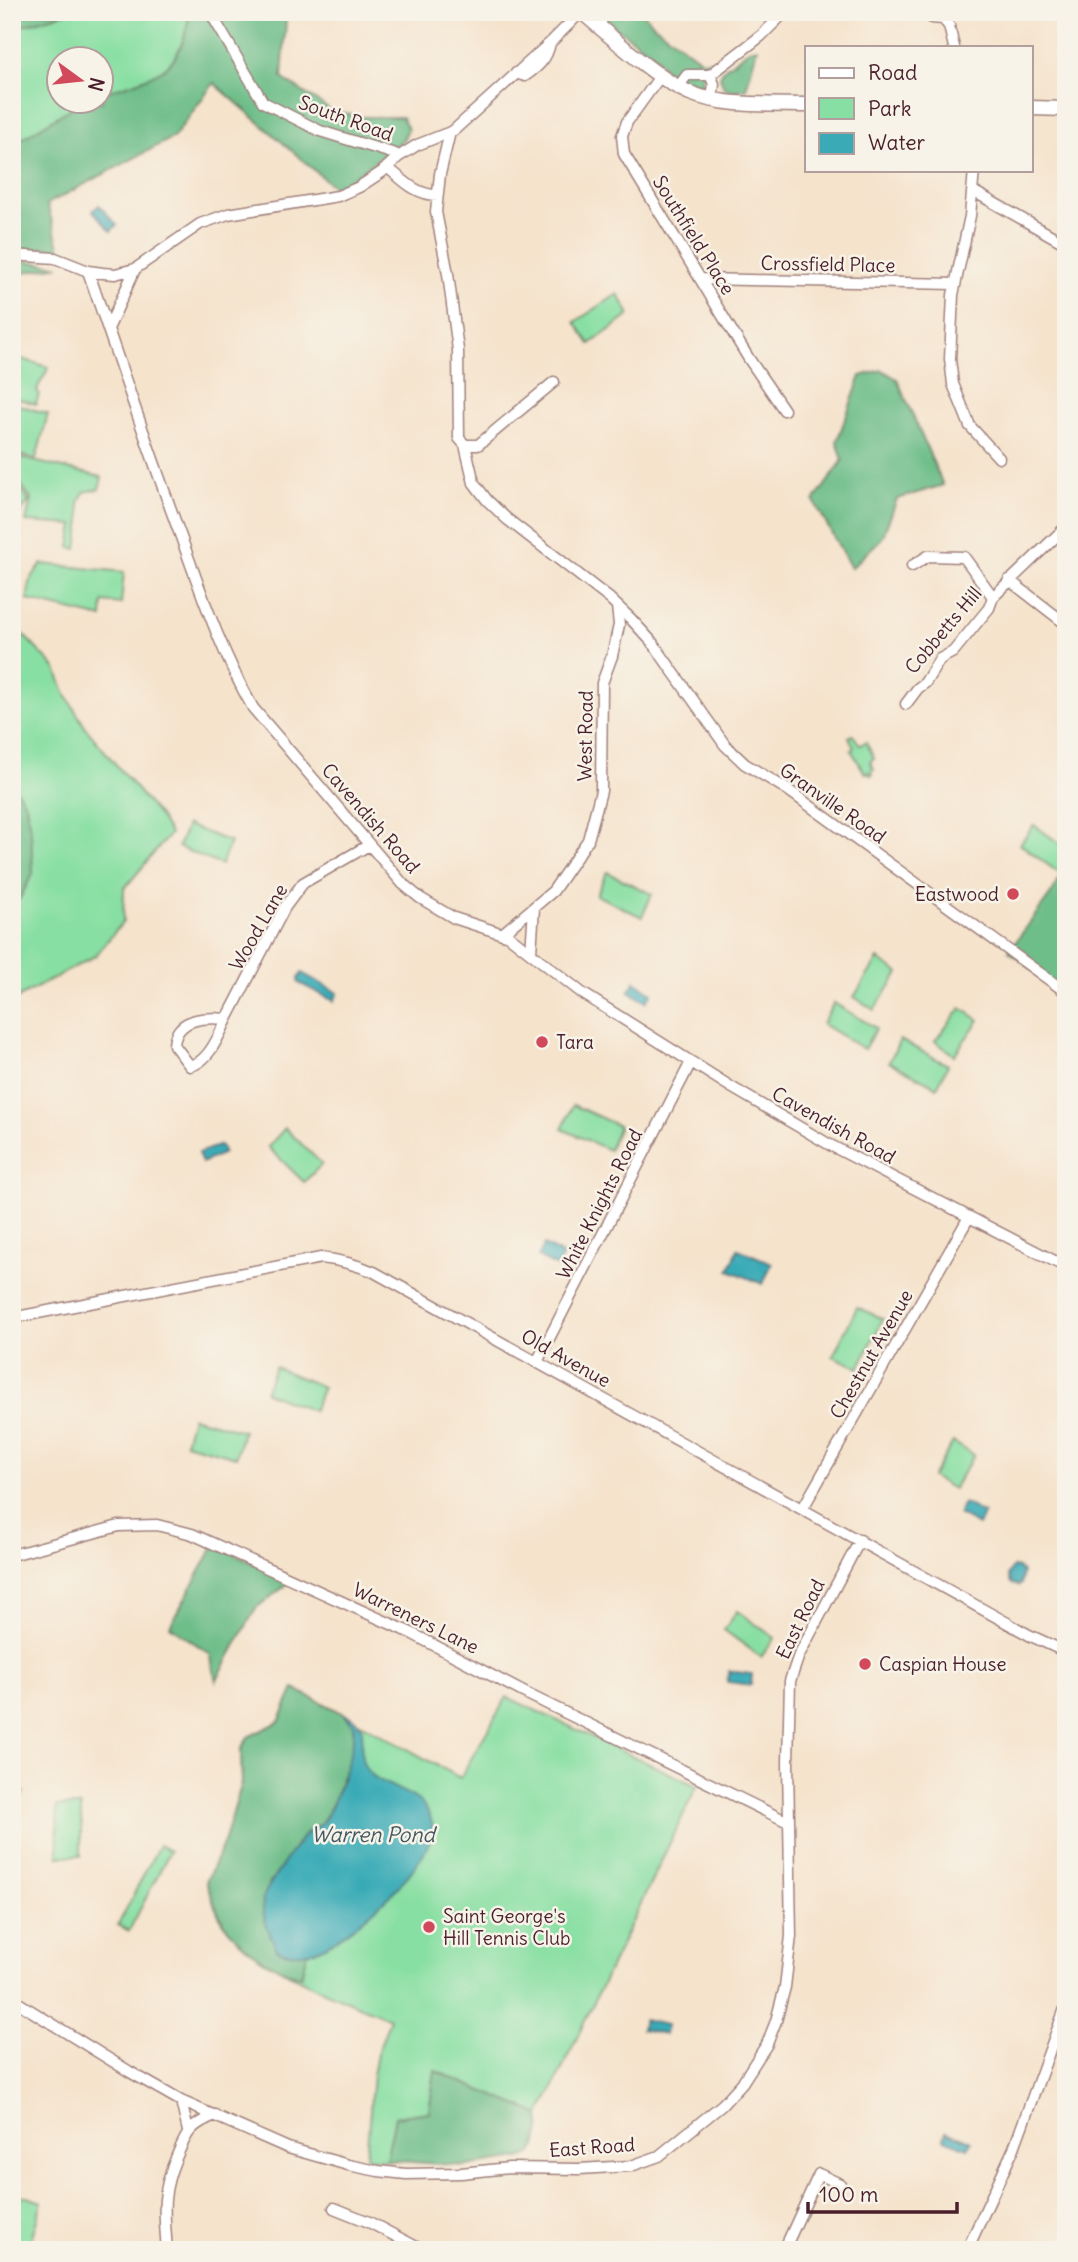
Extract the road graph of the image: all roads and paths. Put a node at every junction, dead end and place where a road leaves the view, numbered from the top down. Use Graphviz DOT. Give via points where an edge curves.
graph roads {
  1 [pos="210,12"];
  2 [pos="581,12"];
  3 [pos="785,12"];
  4 [pos="932,18"];
  5 [pos="602,19"];
  6 [pos="954,46"];
  7 [pos="661,75"];
  8 [pos="710,75"];
  9 [pos="678,87"];
  10 [pos="712,99"];
  11 [pos="805,105"];
  12 [pos="1032,108"];
  13 [pos="1066,109"];
  14 [pos="450,132"];
  15 [pos="398,157"];
  16 [pos="387,167"];
  17 [pos="974,172"];
  18 [pos="973,191"];
  19 [pos="437,195"];
  20 [pos="1066,244"];
  21 [pos="12,255"];
  22 [pos="135,269"];
  23 [pos="89,271"];
  24 [pos="701,279"];
  25 [pos="955,284"];
  26 [pos="108,329"];
  27 [pos="554,383"];
  28 [pos="784,410"];
  29 [pos="465,446"];
  30 [pos="999,458"];
  31 [pos="1066,527"];
  32 [pos="916,559"];
  33 [pos="1009,580"];
  34 [pos="993,597"];
  35 [pos="617,606"];
  36 [pos="1066,624"];
  37 [pos="906,704"];
  38 [pos="369,845"];
  39 [pos="534,908"];
  40 [pos="502,934"];
  41 [pos="531,952"];
  42 [pos="1066,992"];
  43 [pos="227,1019"];
  44 [pos="691,1062"];
  45 [pos="969,1217"];
  46 [pos="1066,1267"];
  47 [pos="12,1318"];
  48 [pos="537,1362"];
  49 [pos="803,1508"];
  50 [pos="860,1540"];
  51 [pos="12,1555"];
  52 [pos="1066,1652"];
  53 [pos="788,1822"];
  54 [pos="12,1999"];
  55 [pos="1066,2006"];
  56 [pos="181,2101"];
  57 [pos="215,2115"];
  58 [pos="188,2131"];
  59 [pos="841,2184"];
  60 [pos="334,2207"];
  61 [pos="167,2250"];
  62 [pos="422,2250"];
  63 [pos="783,2250"];
  64 [pos="967,2250"];
  1 -- 15 [label="street, South Road" via="263,102 320,131"];
  2 -- 5 [label="main road"];
  2 -- 14 [label="street"];
  3 -- 8 [label="street"];
  4 -- 6 [label="street" via="943,19 949,26"];
  5 -- 7 [label="main road"];
  7 -- 9 [label="main road"];
  7 -- 24 [label="street, Southfield Place" via="627,122 622,136 624,155"];
  8 -- 9 [label="street" via="687,75"];
  8 -- 10 [label="street"];
  9 -- 10 [label="main road"];
  10 -- 11 [label="main road"];
  12 -- 13 [label="main road"];
  14 -- 15 [label="street"];
  14 -- 19 [label="street"];
  15 -- 16 [label="street"];
  16 -- 19 [label="street" via="413,189"];
  16 -- 22 [label="street" via="338,196 212,219"];
  17 -- 18 [label="street"];
  18 -- 20 [label="street"];
  18 -- 25 [label="street"];
  19 -- 29 [label="street" via="458,350 459,438"];
  21 -- 23 [label="street" via="55,258"];
  22 -- 23 [label="street" via="115,274"];
  22 -- 26 [label="street"];
  23 -- 26 [label="street, Cavendish Road"];
  24 -- 25 [label="street, Crossfield Place"];
  24 -- 28 [label="street, Southfield Place"];
  25 -- 30 [label="street" via="953,384 970,426"];
  26 -- 38 [label="street, Cavendish Road" via="216,634 241,687 253,708"];
  27 -- 29 [label="street" via="488,438"];
  29 -- 35 [label="street" via="474,483 486,500"];
  31 -- 33 [label="street, Cobbetts Hill"];
  32 -- 34 [label="street" via="964,557"];
  33 -- 34 [label="street, Cobbetts Hill"];
  33 -- 36 [label="street, Cobbetts Hill"];
  34 -- 37 [label="street, Cobbetts Hill" via="989,608 953,652 940,659"];
  35 -- 39 [label="street, West Road" via="619,625 602,683 601,791 594,823 577,859"];
  35 -- 42 [label="street, Granville Road" via="652,642 725,746 745,764 788,790"];
  38 -- 40 [label="street, Cavendish Road" via="420,898 454,918"];
  38 -- 43 [label="street, Wood Lane" via="303,883 285,907"];
  39 -- 40 [label="street, West Road"];
  39 -- 41 [label="street"];
  40 -- 41 [label="street, Cavendish Road"];
  41 -- 44 [label="street, Cavendish Road" via="582,993"];
  43 -- 43 [label="street, Wood Lane" via="198,1018 178,1032 174,1045 190,1066 211,1049"];
  44 -- 45 [label="street, Cavendish Road" via="830,1145"];
  44 -- 48 [label="street, White Knights Road"];
  45 -- 46 [label="street, Cavendish Road"];
  45 -- 49 [label="street, Chestnut Avenue"];
  47 -- 48 [label="street, Old Avenue" via="321,1258 374,1272"];
  48 -- 49 [label="street, Old Avenue"];
  49 -- 50 [label="street, Old Avenue"];
  50 -- 52 [label="street, Old Avenue"];
  50 -- 53 [label="street, East Road" via="799,1655 790,1681"];
  51 -- 53 [label="street, Warreners Lane" via="119,1526 157,1525 192,1534 420,1638"];
  53 -- 57 [label="street, East Road" via="791,1936 776,2021 742,2084 659,2156 631,2166 392,2173 288,2148"];
  54 -- 56 [label="street, East Road"];
  55 -- 64 [label="street" via="1014,2148"];
  56 -- 57 [label="street, East Road"];
  56 -- 58 [label="street"];
  57 -- 58 [label="street"];
  58 -- 61 [label="street" via="164,2195"];
  59 -- 63 [label="street" via="819,2174"];
  60 -- 62 [label="street"];
}
